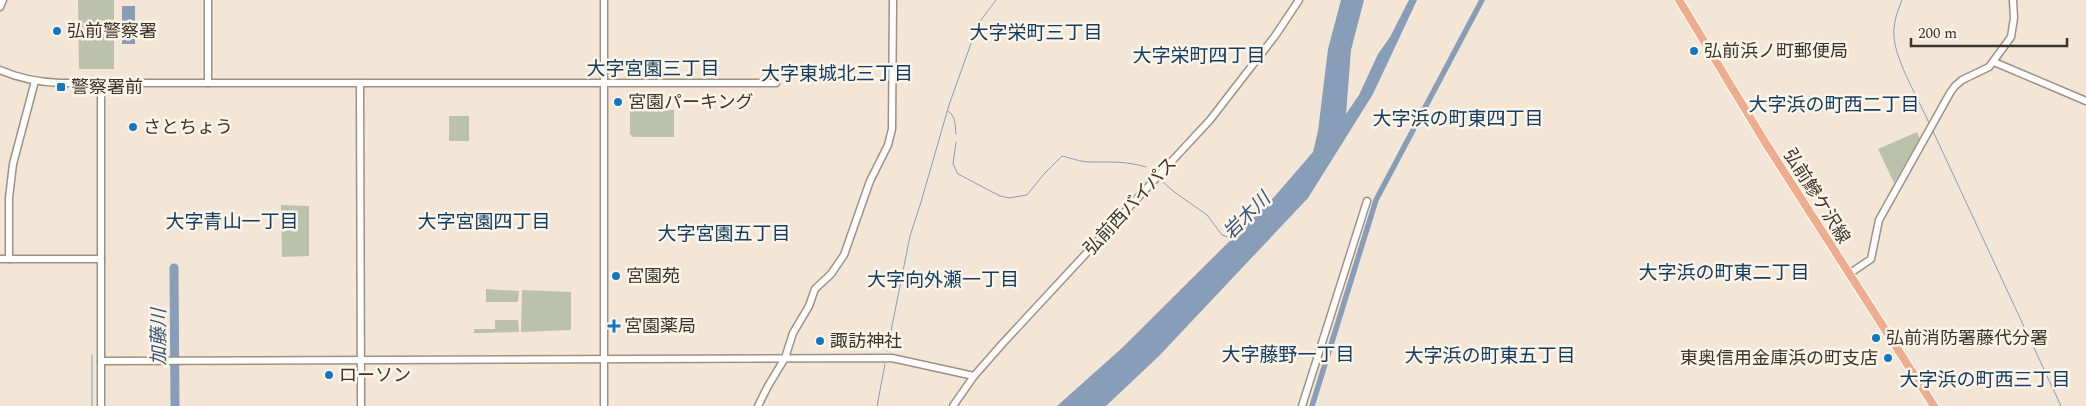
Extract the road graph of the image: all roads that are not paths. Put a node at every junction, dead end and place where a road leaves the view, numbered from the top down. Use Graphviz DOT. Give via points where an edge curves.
graph roads {
  1 [pos="3,0"];
  2 [pos="208,0"];
  3 [pos="604,0"];
  4 [pos="892,0"];
  5 [pos="1299,0"];
  6 [pos="1678,0"];
  7 [pos="2013,0"];
  8 [pos="0,7"];
  9 [pos="1994,62"];
  10 [pos="0,70"];
  11 [pos="35,81"];
  12 [pos="208,82"];
  13 [pos="101,83"];
  14 [pos="360,83"];
  15 [pos="604,83"];
  16 [pos="776,83"];
  17 [pos="2086,101"];
  18 [pos="1367,201"];
  19 [pos="0,259"];
  20 [pos="9,259"];
  21 [pos="101,259"];
  22 [pos="1849,274"];
  23 [pos="785,358"];
  24 [pos="604,360"];
  25 [pos="361,361"];
  26 [pos="101,362"];
  27 [pos="974,376"];
  28 [pos="101,406"];
  29 [pos="361,406"];
  30 [pos="604,406"];
  31 [pos="758,406"];
  32 [pos="953,406"];
  33 [pos="1302,406"];
  34 [pos="1934,406"];
  1 -- 8 [label="street"];
  2 -- 12 [label="street"];
  3 -- 15 [label="street"];
  4 -- 23 [label="street" via="892,133 870,181 844,255 815,289 793,333"];
  5 -- 27 [label="street, 弘前西バイパス" via="1210,120"];
  6 -- 22 [label="main road, 弘前鰺ケ沢線"];
  7 -- 9 [label="street" via="2013,31"];
  9 -- 17 [label="street"];
  9 -- 22 [label="street" via="1955,86 1879,220 1871,259"];
  10 -- 11 [label="street"];
  11 -- 13 [label="street"];
  11 -- 20 [label="street" via="12,164"];
  12 -- 13 [label="street"];
  12 -- 14 [label="street"];
  13 -- 21 [label="street"];
  14 -- 15 [label="street"];
  14 -- 25 [label="street"];
  15 -- 16 [label="street"];
  15 -- 24 [label="street"];
  18 -- 33 [label="street"];
  19 -- 20 [label="street"];
  20 -- 21 [label="street"];
  21 -- 26 [label="street"];
  22 -- 34 [label="main road, 弘前鰺ケ沢線"];
  23 -- 24 [label="street"];
  23 -- 27 [label="street" via="892,358"];
  23 -- 31 [label="street"];
  24 -- 25 [label="street"];
  24 -- 30 [label="street"];
  25 -- 26 [label="street"];
  25 -- 29 [label="street"];
  26 -- 28 [label="street"];
  27 -- 32 [label="street, 弘前西バイパス"];
}
